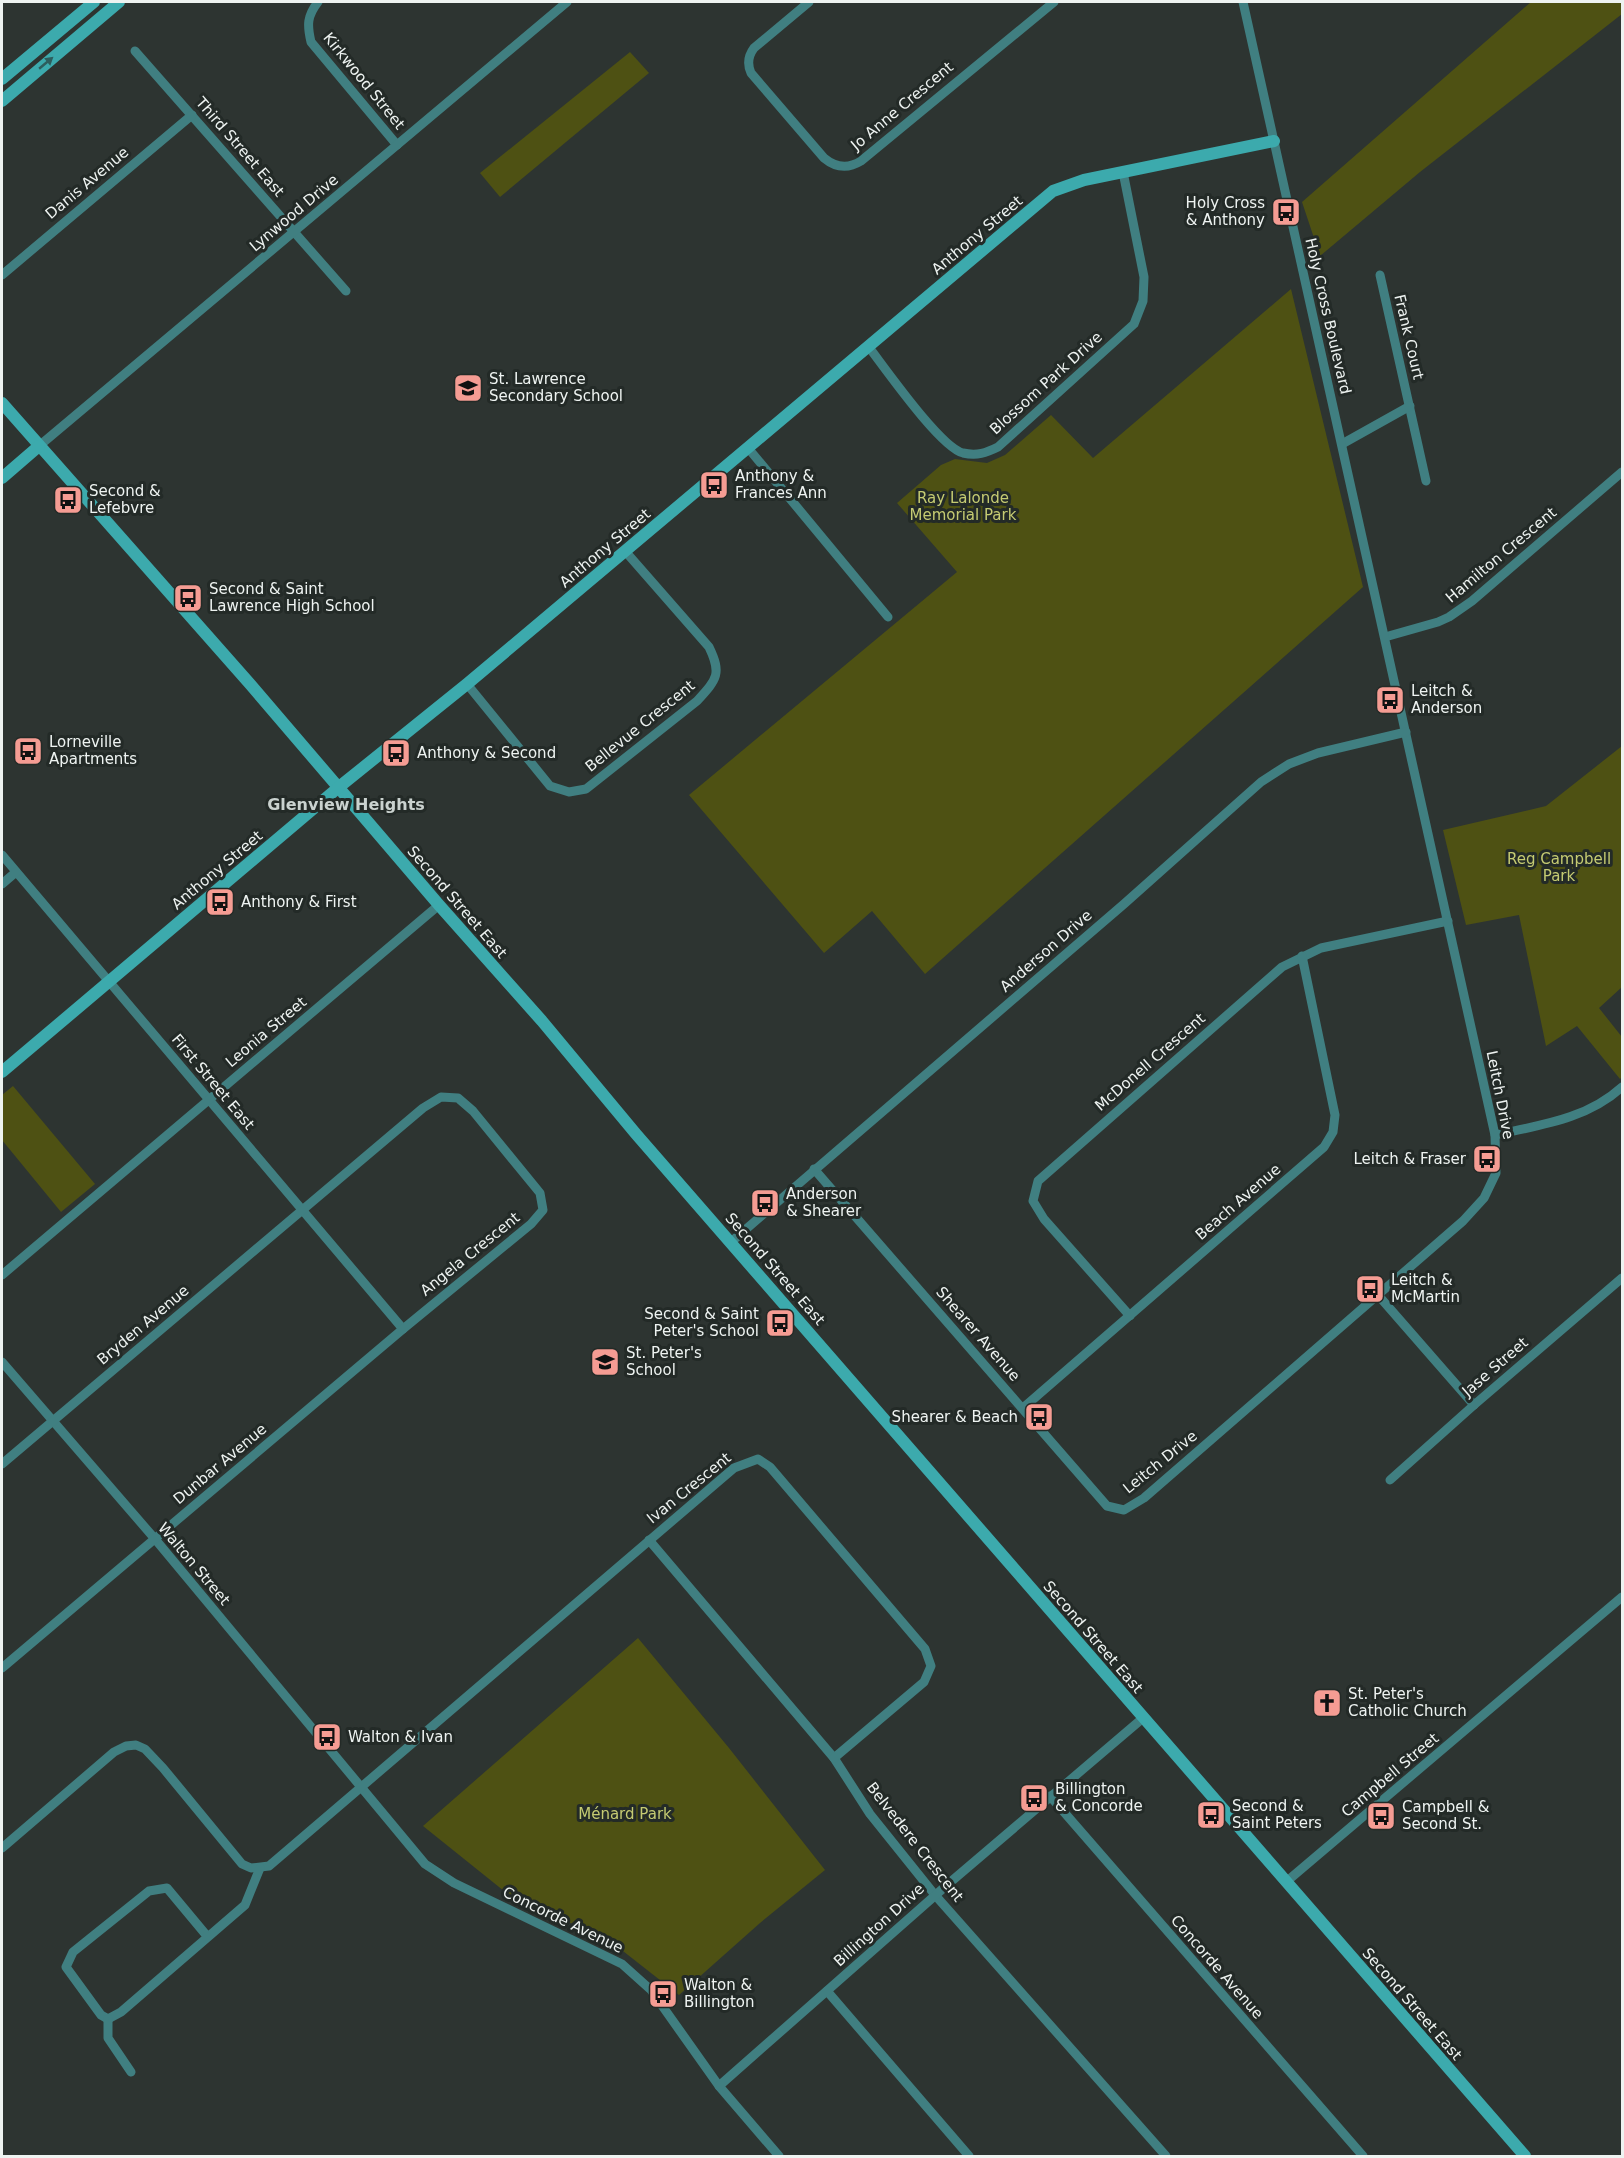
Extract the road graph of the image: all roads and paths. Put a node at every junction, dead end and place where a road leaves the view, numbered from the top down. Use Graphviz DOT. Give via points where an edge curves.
graph roads {
  1 [pos="94,2"];
  2 [pos="119,2"];
  3 [pos="318,2"];
  4 [pos="567,2"];
  5 [pos="809,2"];
  6 [pos="1054,2"];
  7 [pos="1243,2"];
  8 [pos="135,51"];
  9 [pos="2,79"];
  10 [pos="2,101"];
  11 [pos="192,115"];
  12 [pos="1274,141"];
  13 [pos="397,145"];
  14 [pos="1123,172"];
  15 [pos="294,233"];
  16 [pos="1380,274"];
  17 [pos="2,275"];
  18 [pos="346,291"];
  19 [pos="868,346"];
  20 [pos="2,403"];
  21 [pos="1410,406"];
  22 [pos="1342,444"];
  23 [pos="39,446"];
  24 [pos="748,448"];
  25 [pos="1623,472"];
  26 [pos="2,478"];
  27 [pos="1426,481"];
  28 [pos="625,551"];
  29 [pos="888,617"];
  30 [pos="1385,637"];
  31 [pos="467,684"];
  32 [pos="1406,732"];
  33 [pos="339,787"];
  34 [pos="2,855"];
  35 [pos="16,872"];
  36 [pos="2,884"];
  37 [pos="439,905"];
  38 [pos="1448,921"];
  39 [pos="1302,956"];
  40 [pos="109,982"];
  41 [pos="2,1072"];
  42 [pos="1623,1087"];
  43 [pos="209,1100"];
  44 [pos="1495,1135"];
  45 [pos="814,1169"];
  46 [pos="303,1210"];
  47 [pos="731,1242"];
  48 [pos="2,1275"];
  49 [pos="1623,1278"];
  50 [pos="1378,1296"];
  51 [pos="1130,1316"];
  52 [pos="403,1329"];
  53 [pos="2,1362"];
  54 [pos="1474,1405"];
  55 [pos="1023,1408"];
  56 [pos="52,1421"];
  57 [pos="2,1464"];
  58 [pos="1390,1480"];
  59 [pos="1124,1510"];
  60 [pos="155,1539"];
  61 [pos="649,1540"];
  62 [pos="1623,1598"];
  63 [pos="2,1668"];
  64 [pos="1143,1718"];
  65 [pos="834,1758"];
  66 [pos="360,1787"];
  67 [pos="1050,1796"];
  68 [pos="2,1848"];
  69 [pos="260,1868"];
  70 [pos="1286,1882"];
  71 [pos="935,1895"];
  72 [pos="207,1936"];
  73 [pos="827,1991"];
  74 [pos="108,2019"];
  75 [pos="132,2072"];
  76 [pos="719,2086"];
  77 [pos="779,2157"];
  78 [pos="969,2157"];
  79 [pos="1166,2157"];
  80 [pos="1363,2157"];
  81 [pos="1525,2157"];
  1 -- 9 [label="main road"];
  10 -- 2 [label="main road, one-way"];
  3 -- 13 [label="street, Kirkwood Street" via="307,24 311,42"];
  4 -- 13 [label="street, Lynwood Drive"];
  5 -- 6 [label="street, Jo Anne Crescent" via="754,48 748,60 752,73 826,160 838,166 861,161"];
  7 -- 12 [label="street, Holy Cross Boulevard"];
  8 -- 11 [label="street, Third Street East"];
  11 -- 15 [label="street, Third Street East"];
  11 -- 17 [label="street, Danis Avenue"];
  12 -- 14 [label="main road, Anthony Street"];
  12 -- 22 [label="street, Holy Cross Boulevard"];
  13 -- 15 [label="street, Lynwood Drive"];
  14 -- 19 [label="main road, Anthony Street" via="1053,191"];
  14 -- 19 [label="street, Blossom Park Drive" via="1144,277 1143,301 1134,324 998,447 983,455 961,453 942,439"];
  15 -- 18 [label="street, Third Street East"];
  15 -- 23 [label="street, Lynwood Drive"];
  16 -- 21 [label="street, Frank Court"];
  19 -- 24 [label="main road, Anthony Street"];
  20 -- 23 [label="main road, Second Street East"];
  21 -- 22 [label="street"];
  21 -- 27 [label="street, Frank Court"];
  22 -- 30 [label="street, Holy Cross Boulevard"];
  23 -- 26 [label="main road"];
  23 -- 33 [label="main road, Second Street East"];
  24 -- 28 [label="main road, Anthony Street"];
  24 -- 29 [label="street"];
  25 -- 30 [label="street, Hamilton Crescent" via="1449,617"];
  28 -- 31 [label="main road, Anthony Street"];
  28 -- 31 [label="street, Bellevue Crescent" via="709,647 717,665 713,684 698,701 586,789 569,792 550,786"];
  30 -- 32 [label="street, Leitch Drive"];
  31 -- 33 [label="main road, Anthony Street"];
  32 -- 38 [label="street, Leitch Drive"];
  32 -- 45 [label="street, Anderson Drive" via="1318,753 1289,764 1261,782"];
  33 -- 37 [label="main road, Second Street East"];
  33 -- 40 [label="main road, Anthony Street"];
  34 -- 35 [label="street, First Street East"];
  35 -- 36 [label="street"];
  35 -- 40 [label="street, First Street East"];
  37 -- 43 [label="street, Leonia Street"];
  37 -- 47 [label="main road, Second Street East"];
  38 -- 39 [label="street, McDonell Crescent" via="1322,948"];
  38 -- 44 [label="street, Leitch Drive"];
  39 -- 51 [label="street, Beach Avenue" via="1335,1115 1333,1132 1324,1147"];
  39 -- 51 [label="street, McDonell Crescent" via="1269,978 1038,1181 1033,1201 1044,1219"];
  40 -- 41 [label="main road, Anthony Street"];
  40 -- 43 [label="street, First Street East"];
  42 -- 44 [label="street" via="1584,1113"];
  43 -- 46 [label="street, First Street East"];
  43 -- 48 [label="street, Leonia Street"];
  44 -- 50 [label="street, Leitch Drive" via="1496,1173 1484,1198"];
  45 -- 47 [label="street, Anderson Drive"];
  45 -- 55 [label="street, Shearer Avenue"];
  46 -- 52 [label="street, First Street East"];
  46 -- 52 [label="street, Angela Crescent" via="441,1097 458,1098 473,1111 540,1193 543,1210"];
  46 -- 56 [label="street, Bryden Avenue"];
  47 -- 64 [label="main road, Second Street East"];
  49 -- 54 [label="street, Jase Street"];
  50 -- 54 [label="street"];
  50 -- 59 [label="street, Leitch Drive" via="1144,1498"];
  51 -- 55 [label="street, Beach Avenue"];
  52 -- 60 [label="street, Dunbar Avenue"];
  53 -- 56 [label="street, Walton Street"];
  54 -- 58 [label="street, Jase Street"];
  55 -- 59 [label="street, Shearer Avenue" via="1107,1506"];
  56 -- 57 [label="street, Bryden Avenue"];
  56 -- 60 [label="street, Walton Street"];
  60 -- 63 [label="street, Dunbar Avenue"];
  60 -- 66 [label="street, Walton Street"];
  61 -- 65 [label="street, Belvedere Crescent"];
  61 -- 65 [label="street, Ivan Crescent" via="734,1467 758,1459 770,1467 925,1649 931,1666 924,1682"];
  61 -- 66 [label="street, Ivan Crescent"];
  62 -- 70 [label="street, Campbell Street"];
  64 -- 67 [label="street, Billington Drive"];
  64 -- 70 [label="main road, Second Street East"];
  65 -- 71 [label="street, Belvedere Crescent" via="870,1814"];
  66 -- 69 [label="street, Ivan Crescent" via="276,1861"];
  66 -- 76 [label="street, Concorde Avenue" via="425,1864 454,1883 622,1964 651,1990"];
  67 -- 71 [label="street, Billington Drive"];
  67 -- 80 [label="street, Concorde Avenue"];
  68 -- 69 [label="street" via="114,1752 136,1745 163,1768 242,1864"];
  69 -- 72 [label="street" via="245,1905"];
  70 -- 81 [label="main road, Second Street East"];
  71 -- 73 [label="street, Billington Drive"];
  71 -- 79 [label="street, Belvedere Crescent"];
  72 -- 74 [label="street"];
  72 -- 74 [label="street" via="167,1888 158,1889 149,1891 74,1952 66,1967"];
  73 -- 76 [label="street, Billington Drive"];
  73 -- 78 [label="street"];
  74 -- 75 [label="street" via="108,2038"];
  76 -- 77 [label="street, Concorde Avenue"];
}
